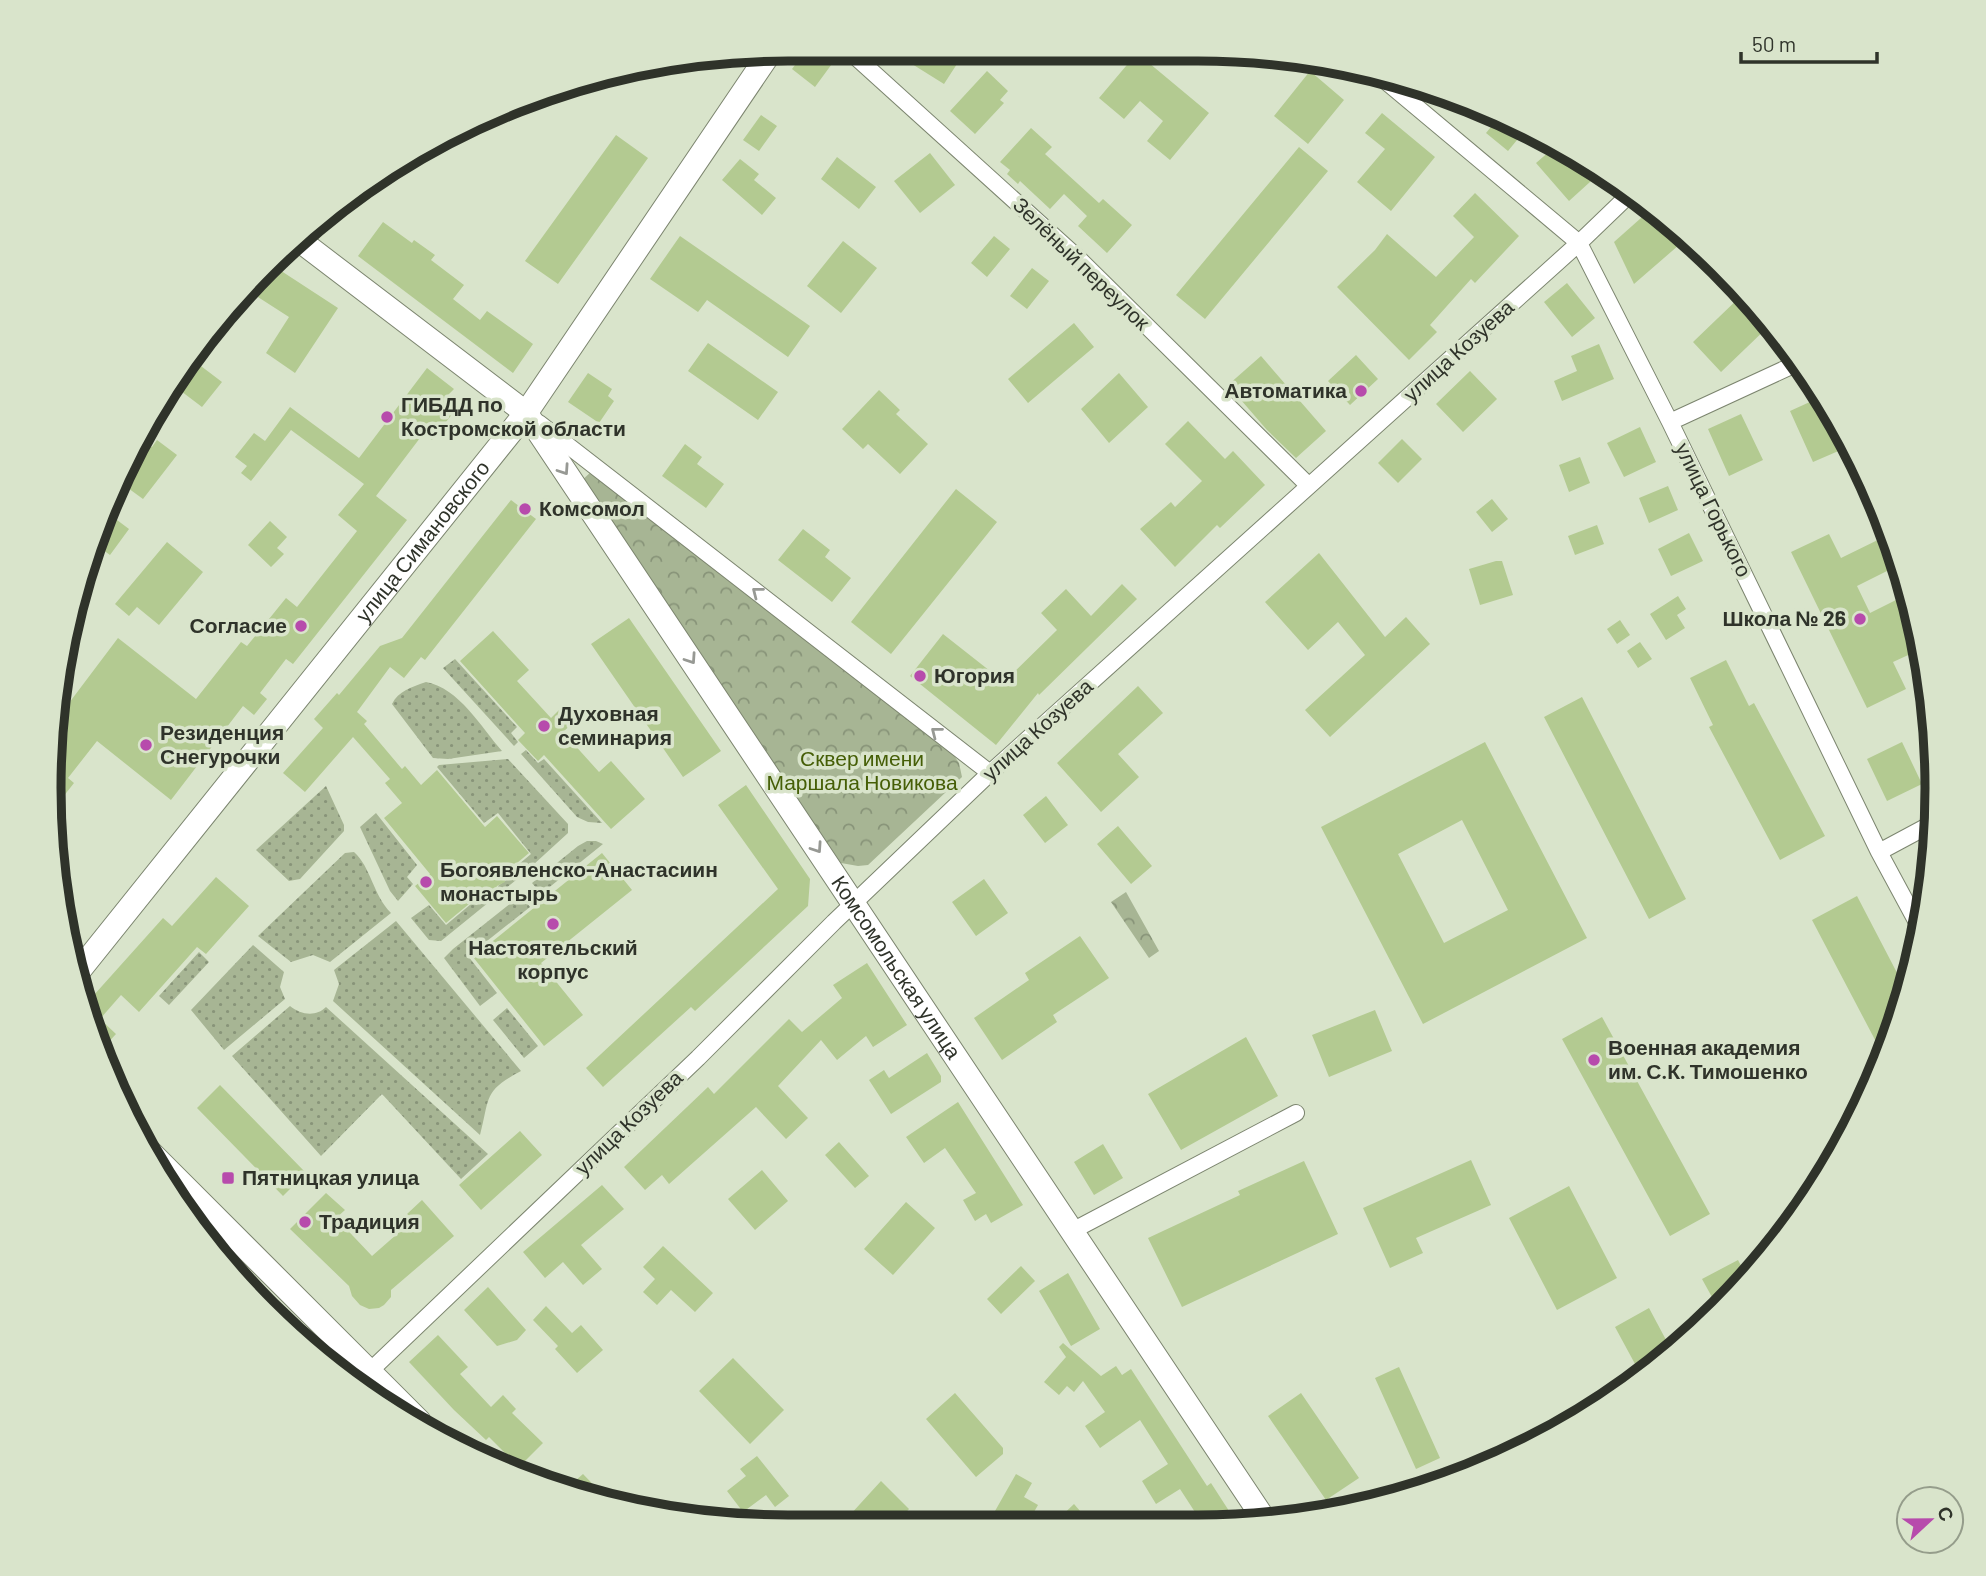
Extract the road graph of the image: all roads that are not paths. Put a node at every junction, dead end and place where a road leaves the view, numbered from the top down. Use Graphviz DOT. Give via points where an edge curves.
graph roads {
  1 [pos="860,61"];
  2 [pos="764,62"];
  3 [pos="1395,89"];
  4 [pos="1624,200"];
  5 [pos="1579,243"];
  6 [pos="306,245"];
  7 [pos="1790,367"];
  8 [pos="526,413"];
  9 [pos="1670,422"];
  10 [pos="1309,486"];
  11 [pos="990,774"];
  12 [pos="1923,828"];
  13 [pos="1879,852"];
  14 [pos="854,903"];
  15 [pos="1913,916"];
  16 [pos="83,965"];
  17 [pos="1296,1113"];
  18 [pos="174,1176"];
  19 [pos="1072,1231"];
  20 [pos="370,1371"];
  21 [pos="400,1402"];
  22 [pos="1259,1512"];
  1 -- 10 [label="street, Зелёный переулок" via="1079,259"];
  2 -- 8 [label="street, улица Симановского"];
  3 -- 5 [label="street"];
  4 -- 5 [label="street, улица Козуева"];
  5 -- 9 [label="street, улица Горького"];
  5 -- 10 [label="street, улица Козуева"];
  6 -- 8 [label="street, Комсомольская улица"];
  7 -- 9 [label="street"];
  11 -- 8 [label="street, Комсомольская улица, one-way"];
  8 -- 14 [label="street, Комсомольская улица, one-way"];
  8 -- 16 [label="street, улица Симановского"];
  9 -- 13 [label="street, улица Горького"];
  10 -- 11 [label="street, улица Козуева"];
  11 -- 14 [label="street, улица Козуева"];
  12 -- 13 [label="street"];
  13 -- 15 [label="street, улица Горького"];
  14 -- 19 [label="street, Комсомольская улица"];
  14 -- 20 [label="street, улица Козуева"];
  17 -- 19 [label="street"];
  18 -- 20 [label="street"];
  19 -- 22 [label="street, Комсомольская улица"];
  20 -- 21 [label="street"];
}
